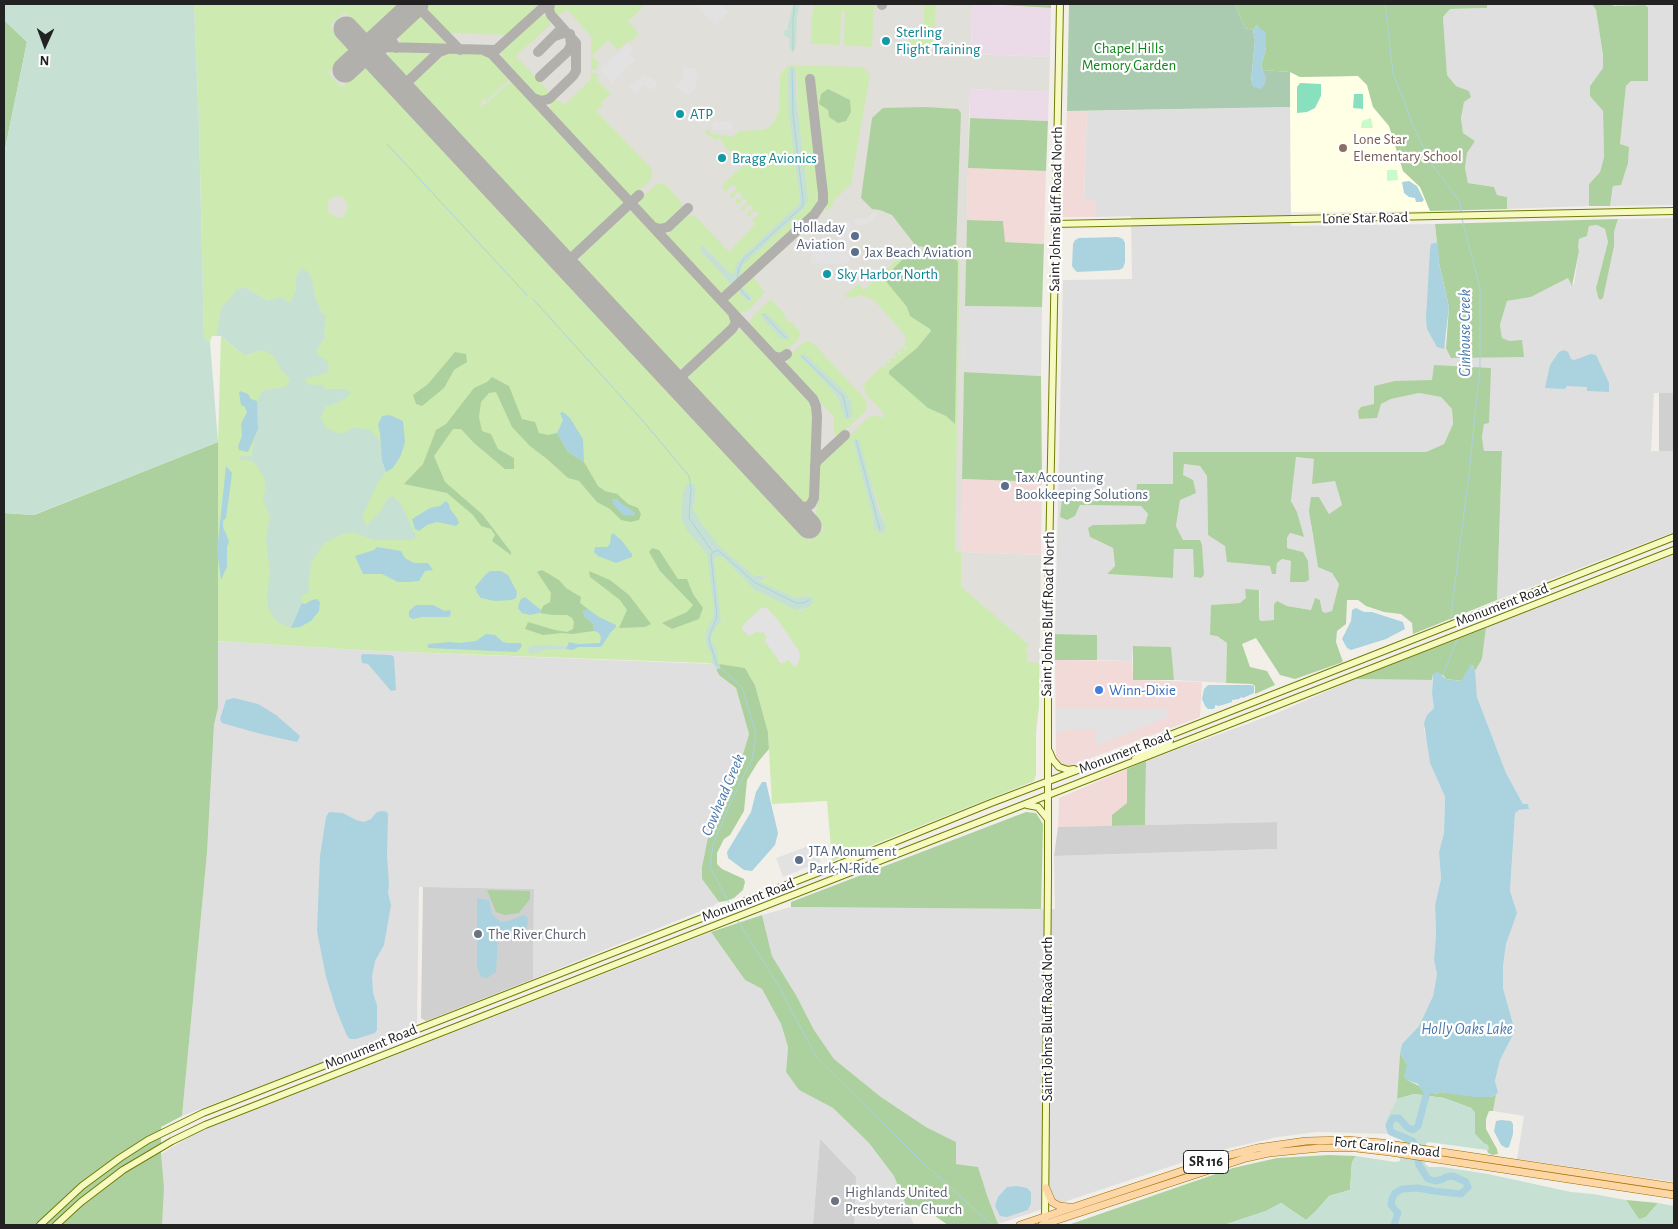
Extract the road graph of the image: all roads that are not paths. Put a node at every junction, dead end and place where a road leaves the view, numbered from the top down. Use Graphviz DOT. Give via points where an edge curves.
graph roads {
  1 [pos="1060,4"];
  2 [pos="1674,210"];
  3 [pos="1055,224"];
  4 [pos="1674,537"];
  5 [pos="1674,550"];
  6 [pos="1170,735"];
  7 [pos="1194,738"];
  8 [pos="1047,748"];
  9 [pos="1131,763"];
  10 [pos="1081,768"];
  11 [pos="1047,782"];
  12 [pos="1048,796"];
  13 [pos="1024,805"];
  14 [pos="1048,821"];
  15 [pos="835,866"];
  16 [pos="838,877"];
  17 [pos="1428,1154"];
  18 [pos="1674,1187"];
  19 [pos="1046,1188"];
  20 [pos="1674,1195"];
  21 [pos="1072,1208"];
  22 [pos="1044,1222"];
  23 [pos="40,1225"];
  24 [pos="56,1225"];
  25 [pos="1020,1225"];
  1 -- 3 [label="main road, Saint Johns Bluff Road North"];
  2 -- 3 [label="main road, Lone Star Road"];
  3 -- 8 [label="main road, Saint Johns Bluff Road North"];
  4 -- 6 [label="main road, Monument Road"];
  5 -- 7 [label="main road, Monument Road"];
  6 -- 7 [label="main road" via="1178,739"];
  6 -- 9 [label="main road" via="1170,741 1147,750"];
  6 -- 10 [label="main road, Monument Road"];
  7 -- 9 [label="main road, Monument Road"];
  8 -- 10 [label="main road" via="1059,767 1068,770"];
  8 -- 11 [label="main road, Saint Johns Bluff Road North"];
  9 -- 12 [label="main road, Monument Road"];
  10 -- 11 [label="main road, Monument Road"];
  11 -- 12 [label="main road, Saint Johns Bluff Road North"];
  11 -- 15 [label="main road, Monument Road"];
  12 -- 13 [label="main road, Monument Road"];
  12 -- 14 [label="main road, Saint Johns Bluff Road North"];
  13 -- 14 [label="main road" via="1038,807"];
  13 -- 16 [label="main road, Monument Road"];
  14 -- 19 [label="main road, Saint Johns Bluff Road North"];
  15 -- 16 [label="main road"];
  15 -- 23 [label="main road, Monument Road" via="203,1114 148,1140 114,1163 82,1186"];
  16 -- 24 [label="main road, Monument Road" via="205,1125 172,1140 123,1170"];
  17 -- 18 [label="main road, Fort Caroline Road / SR 116"];
  17 -- 20 [label="main road, Fort Caroline Road / SR 116"];
  17 -- 21 [label="main road, Fort Caroline Road / SR 116" via="1401,1146 1363,1141 1289,1142 1230,1155"];
  17 -- 22 [label="main road, Fort Caroline Road / SR 116" via="1356,1148 1264,1154"];
  19 -- 21 [label="main road" via="1052,1202"];
  19 -- 22 [label="main road, Saint Johns Bluff Road North"];
  21 -- 22 [label="main road, Fort Caroline Road / SR 116"];
  22 -- 25 [label="main road, Fort Caroline Road / SR 116"];
}
